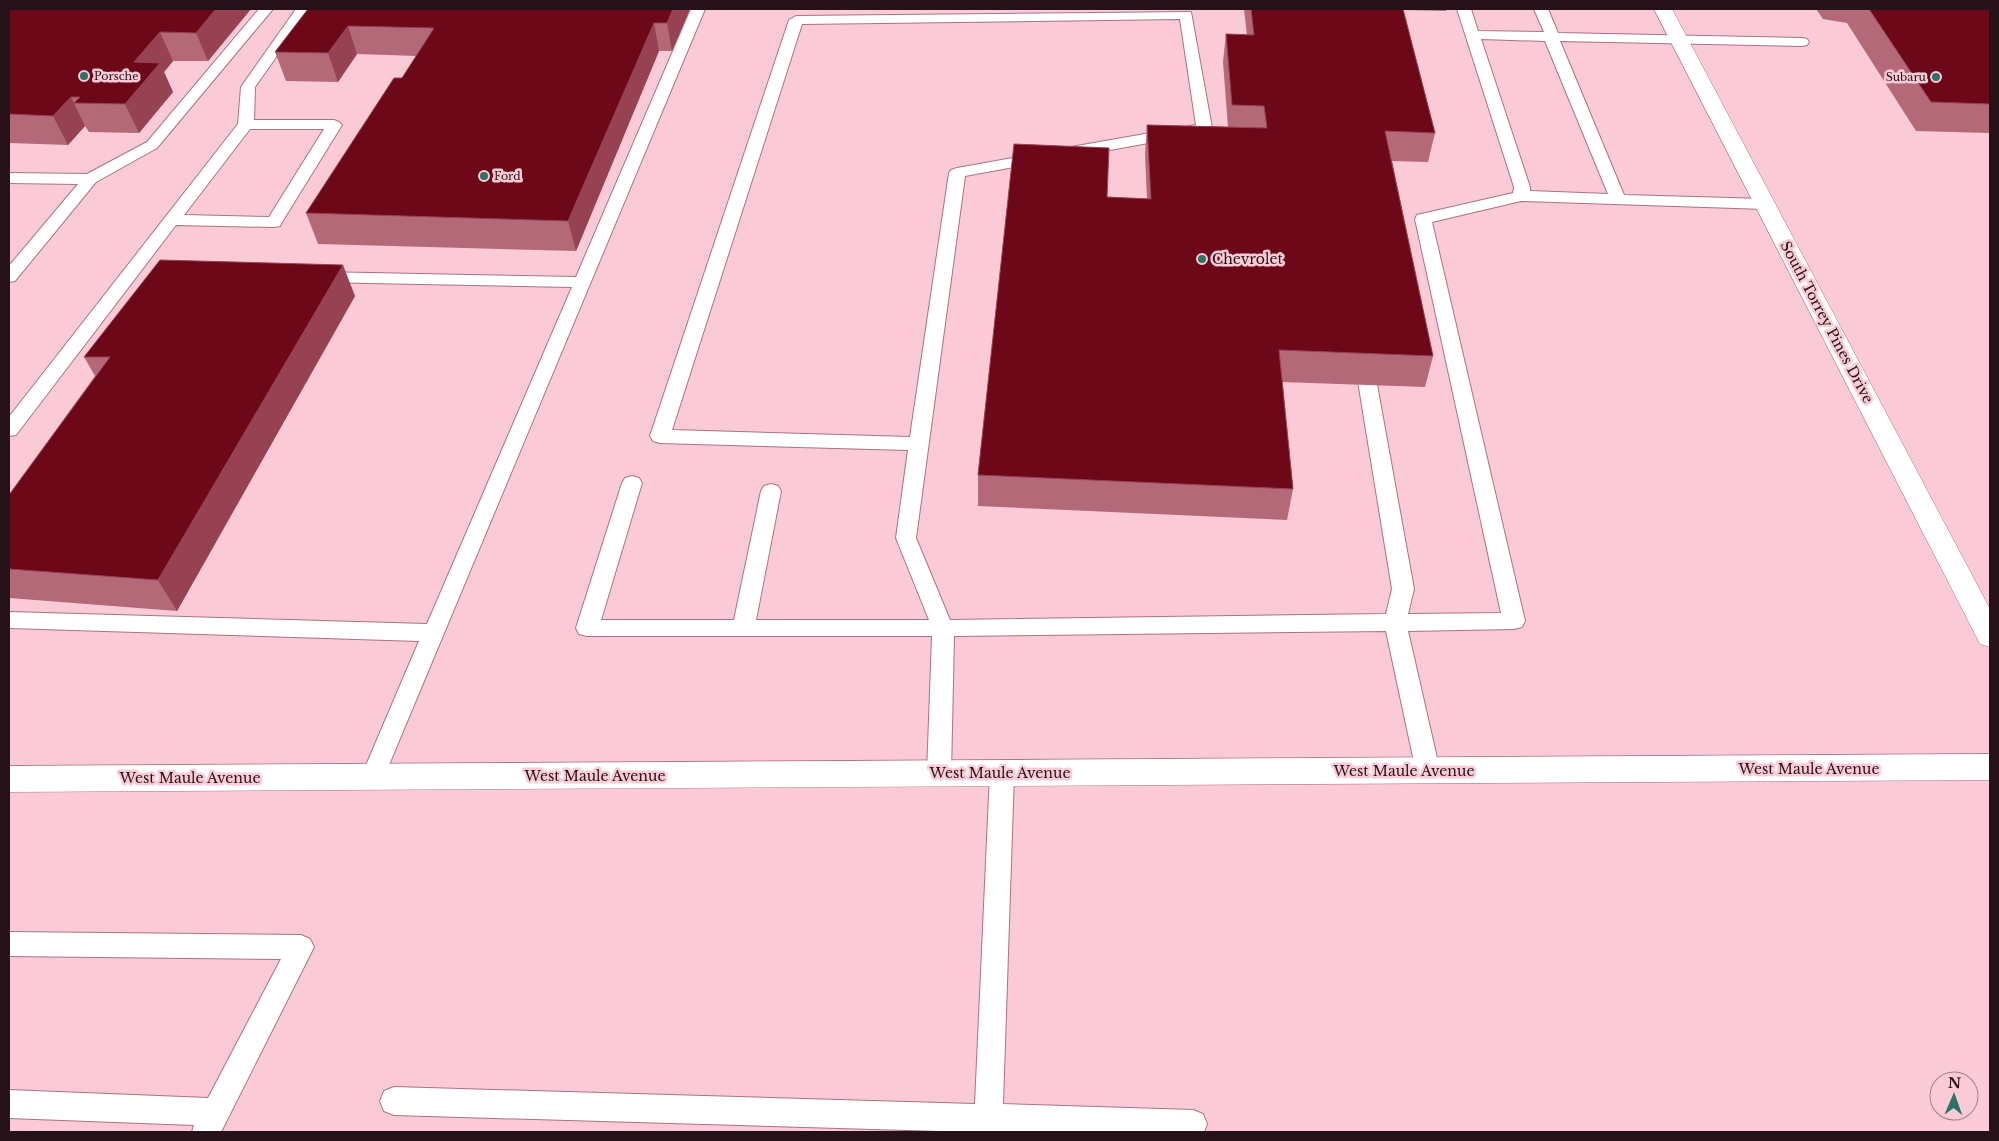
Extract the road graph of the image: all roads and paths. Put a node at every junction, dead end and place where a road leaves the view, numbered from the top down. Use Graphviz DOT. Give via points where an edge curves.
graph roads {
  1 [pos="266,9"];
  2 [pos="303,9"];
  3 [pos="698,9"];
  4 [pos="1464,9"];
  5 [pos="1541,9"];
  6 [pos="1663,9"];
  7 [pos="1472,35"];
  8 [pos="1550,37"];
  9 [pos="1680,41"];
  10 [pos="1802,42"];
  11 [pos="246,124"];
  12 [pos="9,178"];
  13 [pos="90,179"];
  14 [pos="1521,196"];
  15 [pos="1618,199"];
  16 [pos="1765,204"];
  17 [pos="171,220"];
  18 [pos="130,273"];
  19 [pos="150,273"];
  20 [pos="298,276"];
  21 [pos="9,277"];
  22 [pos="582,282"];
  23 [pos="1360,340"];
  24 [pos="9,430"];
  25 [pos="919,444"];
  26 [pos="632,483"];
  27 [pos="771,491"];
  28 [pos="9,620"];
  29 [pos="1395,623"];
  30 [pos="743,628"];
  31 [pos="943,628"];
  32 [pos="434,633"];
  33 [pos="1990,636"];
  34 [pos="1990,768"];
  35 [pos="1428,771"];
  36 [pos="1002,773"];
  37 [pos="939,774"];
  38 [pos="373,777"];
  39 [pos="9,779"];
  40 [pos="9,944"];
  41 [pos="394,1101"];
  42 [pos="9,1104"];
  43 [pos="211,1122"];
  44 [pos="1193,1124"];
  45 [pos="988,1125"];
  1 -- 13 [label="lane" via="152,145"];
  2 -- 11 [label="lane" via="248,87"];
  3 -- 22 [label="lane"];
  4 -- 7 [label="lane"];
  5 -- 8 [label="lane"];
  6 -- 9 [label="street, South Torrey Pines Drive"];
  7 -- 8 [label="lane"];
  7 -- 14 [label="lane" via="1522,187"];
  8 -- 9 [label="lane"];
  8 -- 15 [label="lane"];
  9 -- 10 [label="lane"];
  9 -- 16 [label="street, South Torrey Pines Drive"];
  11 -- 17 [label="lane"];
  11 -- 17 [label="lane" via="334,125 274,222"];
  12 -- 13 [label="lane"];
  13 -- 21 [label="lane"];
  14 -- 15 [label="lane"];
  14 -- 29 [label="lane" via="1423,218 1431,290 1514,621"];
  15 -- 16 [label="lane"];
  16 -- 33 [label="street, South Torrey Pines Drive"];
  17 -- 18 [label="lane"];
  18 -- 19 [label="lane"];
  18 -- 24 [label="lane"];
  20 -- 22 [label="lane"];
  22 -- 32 [label="lane"];
  23 -- 29 [label="lane" via="1403,589"];
  25 -- 25 [label="lane" via="956,173 1204,128 1186,15 796,20 660,436"];
  25 -- 31 [label="lane" via="906,538"];
  26 -- 30 [label="lane" via="587,628"];
  27 -- 30 [label="lane"];
  28 -- 32 [label="lane"];
  29 -- 31 [label="lane"];
  29 -- 35 [label="lane"];
  30 -- 31 [label="lane"];
  31 -- 37 [label="lane"];
  32 -- 38 [label="lane"];
  34 -- 35 [label="street, West Maule Avenue"];
  35 -- 36 [label="street, West Maule Avenue"];
  36 -- 37 [label="street, West Maule Avenue"];
  36 -- 45 [label="lane"];
  37 -- 38 [label="street, West Maule Avenue"];
  38 -- 39 [label="street, West Maule Avenue"];
  40 -- 43 [label="lane" via="302,947"];
  41 -- 45 [label="lane"];
  42 -- 43 [label="lane"];
  44 -- 45 [label="lane"];
}
